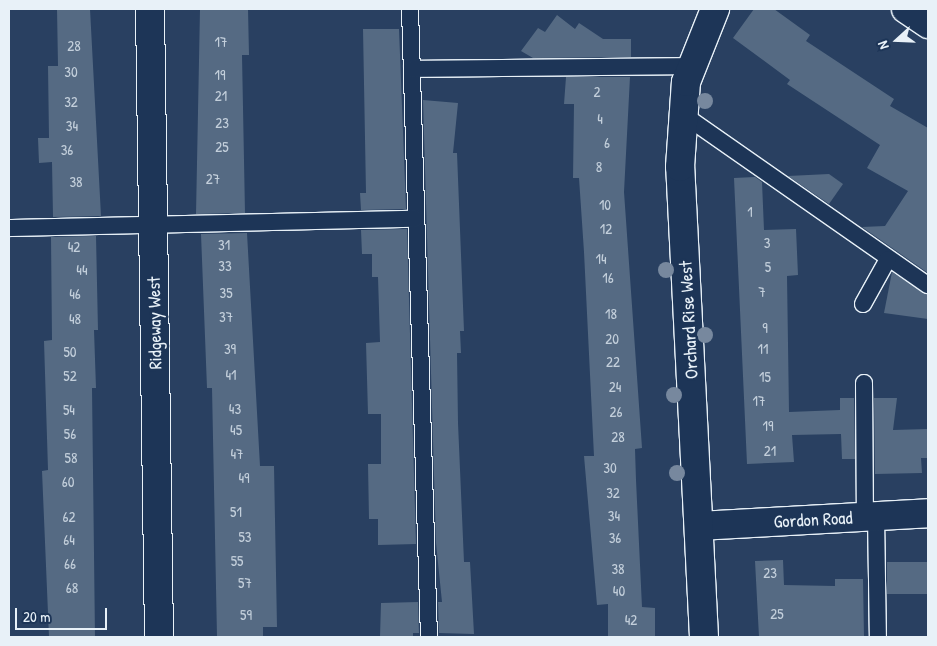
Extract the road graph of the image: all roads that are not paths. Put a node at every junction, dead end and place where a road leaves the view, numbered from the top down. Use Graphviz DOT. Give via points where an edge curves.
graph roads {
  1 [pos="150,9"];
  2 [pos="410,9"];
  3 [pos="715,9"];
  4 [pos="906,9"];
  5 [pos="928,24"];
  6 [pos="691,66"];
  7 [pos="412,69"];
  8 [pos="681,113"];
  9 [pos="416,219"];
  10 [pos="154,227"];
  11 [pos="9,228"];
  12 [pos="888,259"];
  13 [pos="928,285"];
  14 [pos="864,304"];
  15 [pos="864,383"];
  16 [pos="928,513"];
  17 [pos="871,516"];
  18 [pos="699,526"];
  19 [pos="159,637"];
  20 [pos="429,637"];
  21 [pos="704,637"];
  22 [pos="878,637"];
  1 -- 10 [label="street, Ridgeway West"];
  2 -- 7 [label="lane"];
  3 -- 6 [label="street, Orchard Rise West"];
  4 -- 5 [label="street"];
  6 -- 7 [label="lane"];
  6 -- 8 [label="street, Orchard Rise West"];
  7 -- 9 [label="lane"];
  8 -- 12 [label="lane"];
  8 -- 18 [label="street, Orchard Rise West" via="680,167"];
  9 -- 10 [label="lane"];
  9 -- 20 [label="lane"];
  10 -- 11 [label="lane"];
  10 -- 19 [label="street, Ridgeway West"];
  12 -- 13 [label="lane"];
  12 -- 14 [label="lane"];
  15 -- 17 [label="lane"];
  16 -- 17 [label="street, Gordon Road"];
  17 -- 18 [label="street, Gordon Road"];
  17 -- 22 [label="lane"];
  18 -- 21 [label="street, Orchard Rise West"];
}
